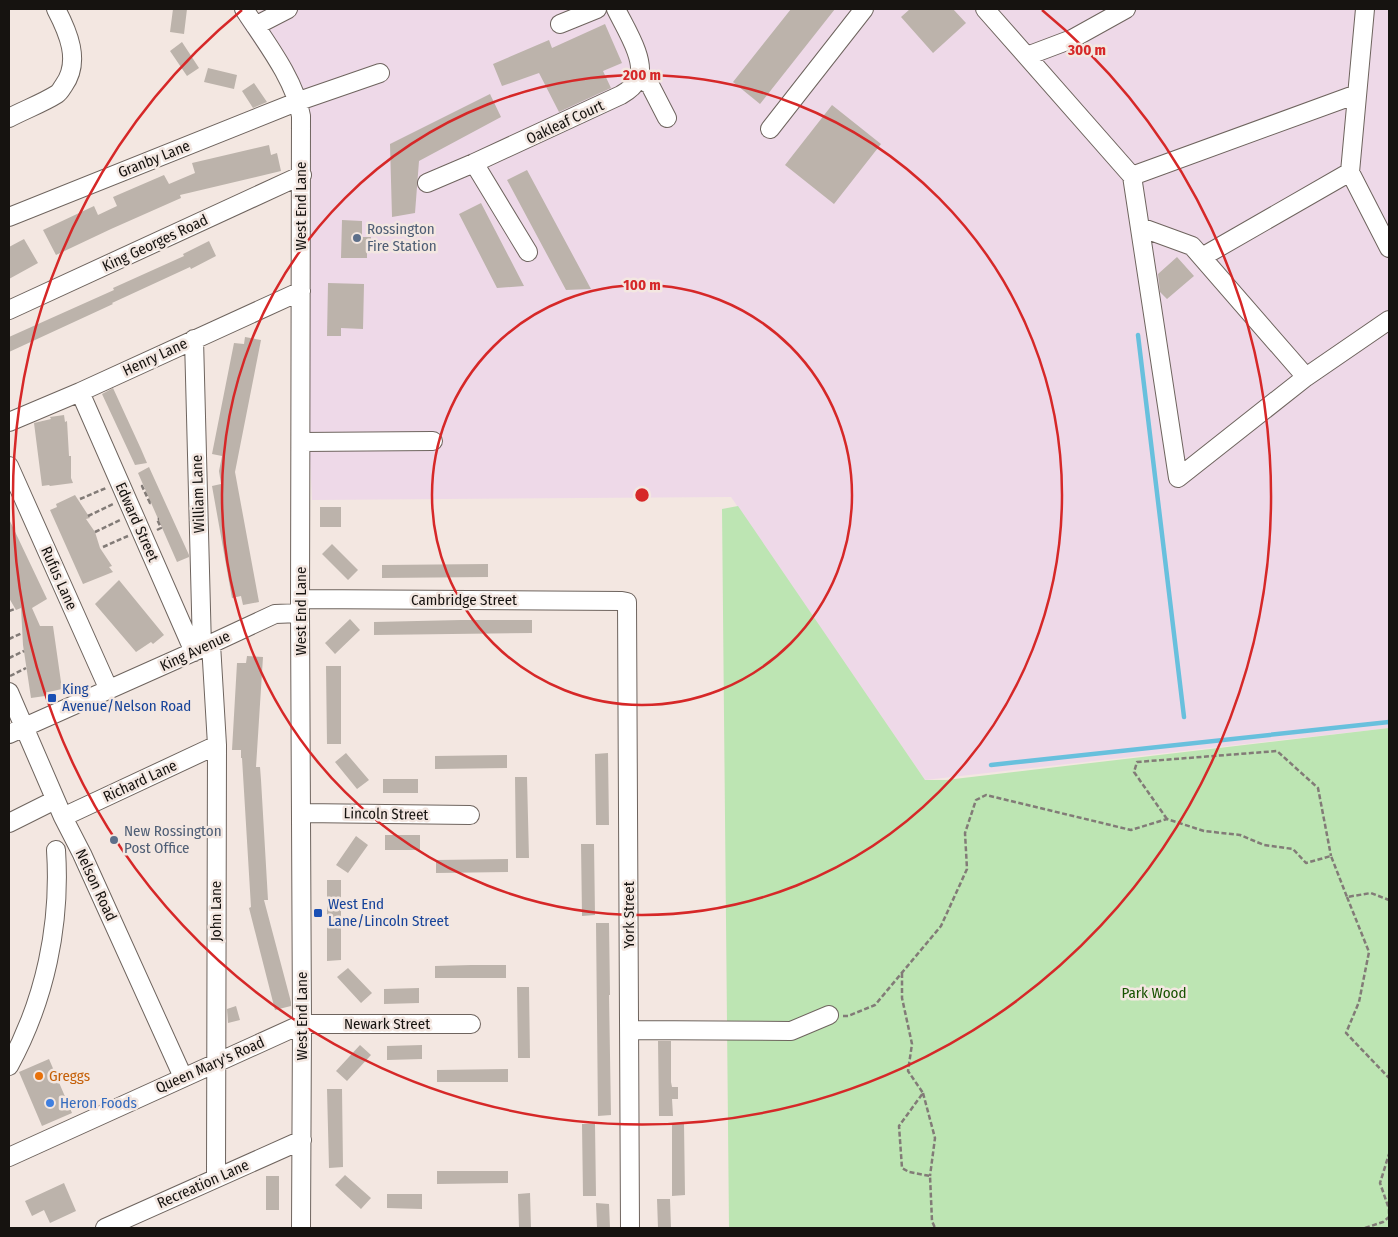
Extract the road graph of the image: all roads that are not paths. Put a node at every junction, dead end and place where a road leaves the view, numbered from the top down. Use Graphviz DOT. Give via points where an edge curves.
graph roads {
  1 [pos="56,9"];
  2 [pos="244,9"];
  3 [pos="288,9"];
  4 [pos="597,9"];
  5 [pos="616,9"];
  6 [pos="864,9"];
  7 [pos="985,9"];
  8 [pos="1126,9"];
  9 [pos="1365,9"];
  10 [pos="560,24"];
  11 [pos="255,26"];
  12 [pos="1027,56"];
  13 [pos="380,73"];
  14 [pos="639,78"];
  15 [pos="1357,94"];
  16 [pos="299,101"];
  17 [pos="9,118"];
  18 [pos="666,118"];
  19 [pos="770,129"];
  20 [pos="480,161"];
  21 [pos="1350,172"];
  22 [pos="302,175"];
  23 [pos="1132,176"];
  24 [pos="428,184"];
  25 [pos="9,217"];
  26 [pos="1140,227"];
  27 [pos="1389,248"];
  28 [pos="528,252"];
  29 [pos="1202,257"];
  30 [pos="301,291"];
  31 [pos="9,310"];
  32 [pos="1389,320"];
  33 [pos="194,339"];
  34 [pos="1306,377"];
  35 [pos="80,392"];
  36 [pos="9,422"];
  37 [pos="434,441"];
  38 [pos="301,442"];
  39 [pos="9,466"];
  40 [pos="627,602"];
  41 [pos="300,606"];
  42 [pos="202,648"];
  43 [pos="109,690"];
  44 [pos="9,692"];
  45 [pos="16,730"];
  46 [pos="217,745"];
  47 [pos="55,800"];
  48 [pos="302,813"];
  49 [pos="470,815"];
  50 [pos="63,817"];
  51 [pos="9,823"];
  52 [pos="56,850"];
  53 [pos="829,1015"];
  54 [pos="302,1024"];
  55 [pos="471,1024"];
  56 [pos="630,1030"];
  57 [pos="216,1062"];
  58 [pos="9,1066"];
  59 [pos="183,1078"];
  60 [pos="302,1140"];
  61 [pos="9,1157"];
  62 [pos="216,1178"];
  63 [pos="105,1228"];
  64 [pos="301,1228"];
  65 [pos="630,1228"];
  1 -- 17 [label="street" via="70,42 72,58 68,80 59,93"];
  2 -- 11 [label="street, West End Lane"];
  3 -- 11 [label="street"];
  4 -- 10 [label="street"];
  5 -- 14 [label="street" via="639,57"];
  6 -- 19 [label="street"];
  7 -- 12 [label="street"];
  8 -- 12 [label="street" via="1072,39"];
  9 -- 15 [label="street"];
  11 -- 16 [label="street, West End Lane"];
  12 -- 23 [label="street"];
  13 -- 16 [label="street, Granby Lane"];
  14 -- 18 [label="street" via="650,85"];
  14 -- 20 [label="street, Oakleaf Court" via="621,95"];
  15 -- 21 [label="street"];
  15 -- 23 [label="street"];
  16 -- 22 [label="street, West End Lane"];
  16 -- 25 [label="street, Granby Lane"];
  20 -- 24 [label="street, Oakleaf Court"];
  20 -- 28 [label="street"];
  21 -- 27 [label="street"];
  21 -- 29 [label="street"];
  22 -- 30 [label="street, West End Lane"];
  22 -- 31 [label="street, King Georges Road"];
  23 -- 26 [label="street"];
  26 -- 29 [label="street" via="1192,246"];
  26 -- 34 [label="street" via="1178,478"];
  29 -- 34 [label="street"];
  30 -- 33 [label="street, Henry Lane"];
  30 -- 38 [label="street, West End Lane"];
  32 -- 34 [label="street"];
  33 -- 35 [label="street, Henry Lane"];
  33 -- 42 [label="street, William Lane"];
  35 -- 36 [label="street, Henry Lane"];
  35 -- 42 [label="street, Edward Street" via="137,522"];
  37 -- 38 [label="street"];
  38 -- 41 [label="street, West End Lane"];
  39 -- 43 [label="street, Rufus Lane"];
  40 -- 41 [label="street, Cambridge Street"];
  40 -- 56 [label="street, York Street"];
  41 -- 42 [label="street, King Avenue"];
  41 -- 48 [label="street, West End Lane"];
  42 -- 43 [label="street, King Avenue"];
  42 -- 46 [label="street, John Lane"];
  43 -- 45 [label="street, King Avenue"];
  44 -- 45 [label="street, Nelson Road"];
  45 -- 47 [label="street, Nelson Road"];
  46 -- 50 [label="street, Richard Lane"];
  46 -- 57 [label="street, John Lane"];
  47 -- 50 [label="street, Nelson Road"];
  47 -- 51 [label="street"];
  48 -- 49 [label="street, Lincoln Street"];
  48 -- 54 [label="street, West End Lane"];
  50 -- 59 [label="street, Nelson Road"];
  52 -- 58 [label="street" via="58,895 55,928 35,1009"];
  53 -- 56 [label="street" via="791,1031"];
  54 -- 55 [label="street, Newark Street"];
  54 -- 57 [label="street, Queen Mary's Road"];
  54 -- 60 [label="street, West End Lane"];
  56 -- 65 [label="street, York Street"];
  57 -- 59 [label="street, Queen Mary's Road"];
  57 -- 62 [label="street, John Lane"];
  59 -- 61 [label="street, Queen Mary's Road"];
  60 -- 62 [label="street, Recreation Lane"];
  60 -- 64 [label="street, West End Lane"];
  62 -- 63 [label="street, Recreation Lane"];
}
